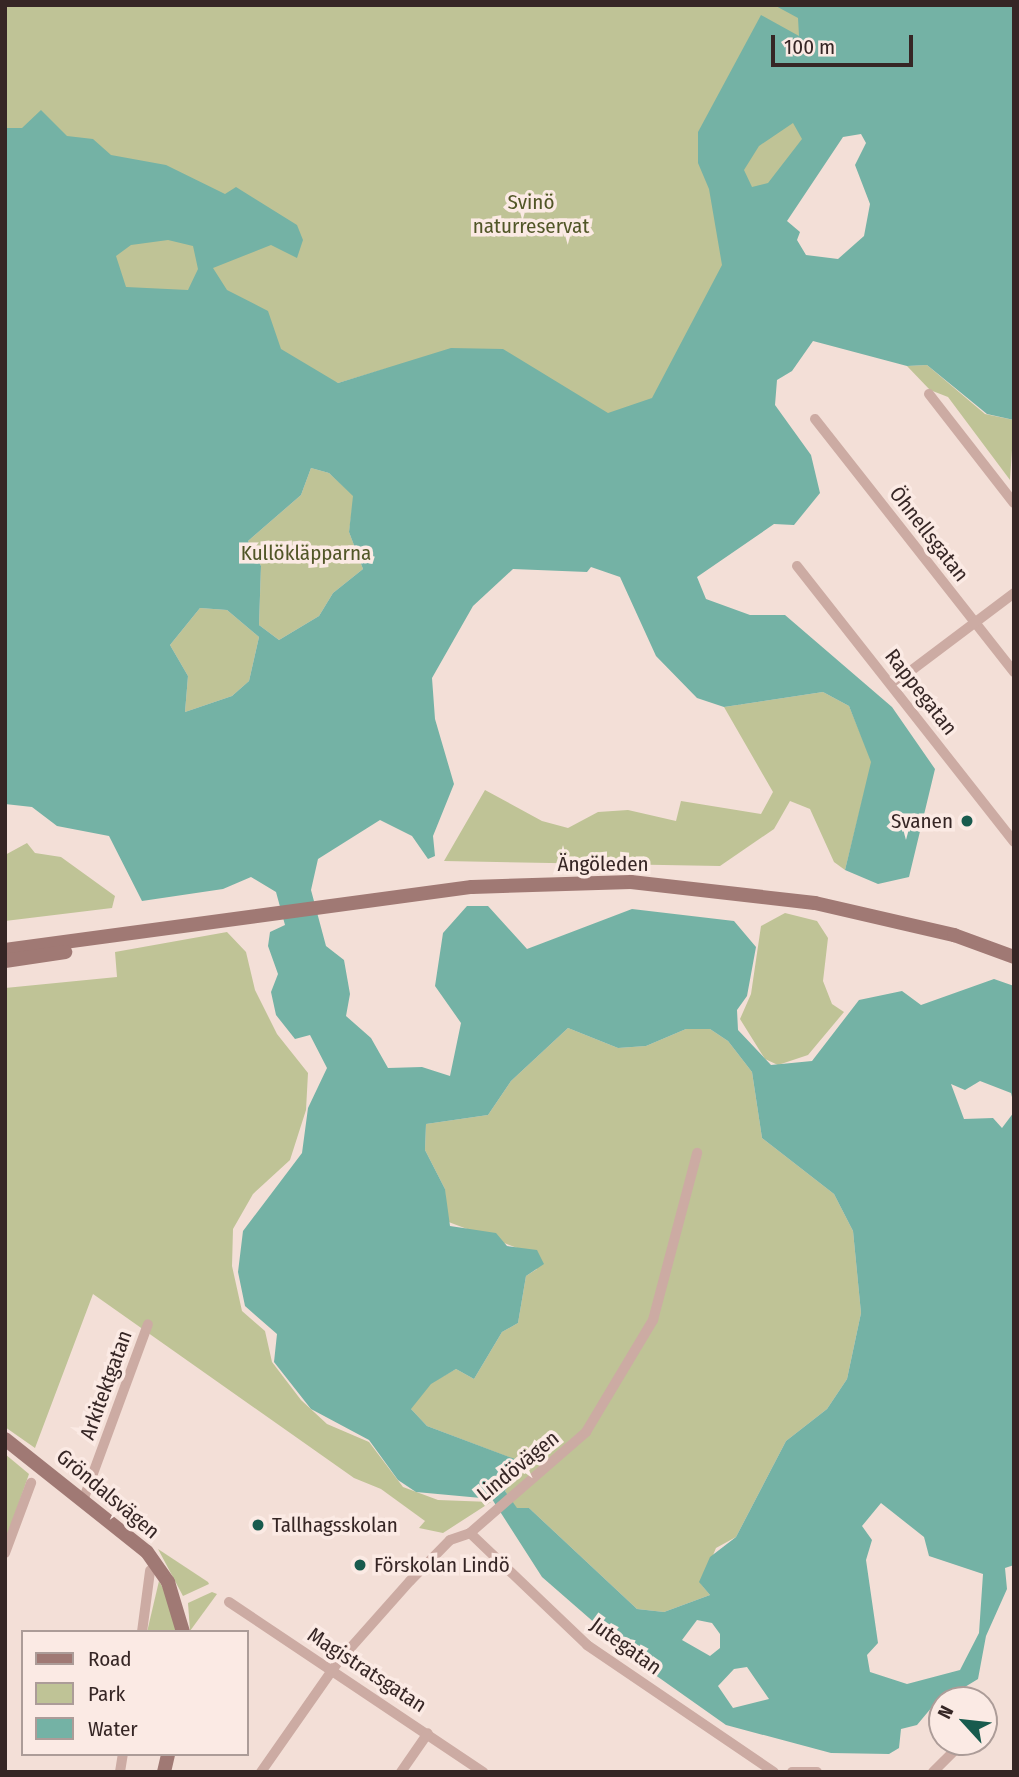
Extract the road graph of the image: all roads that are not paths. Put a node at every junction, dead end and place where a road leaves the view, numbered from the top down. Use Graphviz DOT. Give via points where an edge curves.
graph roads {
  1 [pos="929,394"];
  2 [pos="816,419"];
  3 [pos="1014,503"];
  4 [pos="797,566"];
  5 [pos="1014,593"];
  6 [pos="974,623"];
  7 [pos="1014,672"];
  8 [pos="891,685"];
  9 [pos="1014,842"];
  10 [pos="187,929"];
  11 [pos="5,950"];
  12 [pos="1014,957"];
  13 [pos="5,961"];
  14 [pos="697,1153"];
  15 [pos="148,1324"];
  16 [pos="5,1439"];
  17 [pos="31,1483"];
  18 [pos="84,1498"];
  19 [pos="470,1533"];
  20 [pos="5,1553"];
  21 [pos="150,1571"];
  22 [pos="229,1602"];
  23 [pos="182,1629"];
  24 [pos="142,1630"];
  25 [pos="332,1670"];
  26 [pos="428,1733"];
  27 [pos="949,1756"];
  28 [pos="261,1772"];
  29 [pos="401,1772"];
  30 [pos="483,1772"];
  31 [pos="774,1772"];
  32 [pos="792,1772"];
  33 [pos="817,1772"];
  34 [pos="933,1772"];
  1 -- 3 [label="street"];
  2 -- 6 [label="street, Öhnellsgatan"];
  4 -- 8 [label="street, Rappegatan"];
  5 -- 6 [label="street"];
  6 -- 7 [label="street, Öhnellsgatan"];
  6 -- 8 [label="street"];
  8 -- 9 [label="street, Rappegatan"];
  10 -- 11 [label="main road, Ängöleden"];
  10 -- 12 [label="main road, Ängöleden" via="472,887 631,883 815,903 954,934"];
  10 -- 13 [label="main road, Ängöleden"];
  14 -- 19 [label="street, Lindövägen" via="671,1269 643,1345 586,1433"];
  15 -- 18 [label="street, Arkitektgatan"];
  16 -- 18 [label="main road, Gröndalsvägen"];
  17 -- 20 [label="street"];
  18 -- 23 [label="main road, Gröndalsvägen" via="147,1552 170,1588"];
  19 -- 25 [label="street, Lindövägen" via="450,1540"];
  19 -- 31 [label="street, Jutegatan" via="587,1645"];
  21 -- 24 [label="street"];
  22 -- 25 [label="street, Magistratsgatan"];
  25 -- 26 [label="street, Magistratsgatan"];
  25 -- 28 [label="street, Lindövägen"];
  26 -- 29 [label="street"];
  26 -- 30 [label="street, Magistratsgatan"];
  27 -- 34 [label="street"];
  32 -- 33 [label="street"];
}
